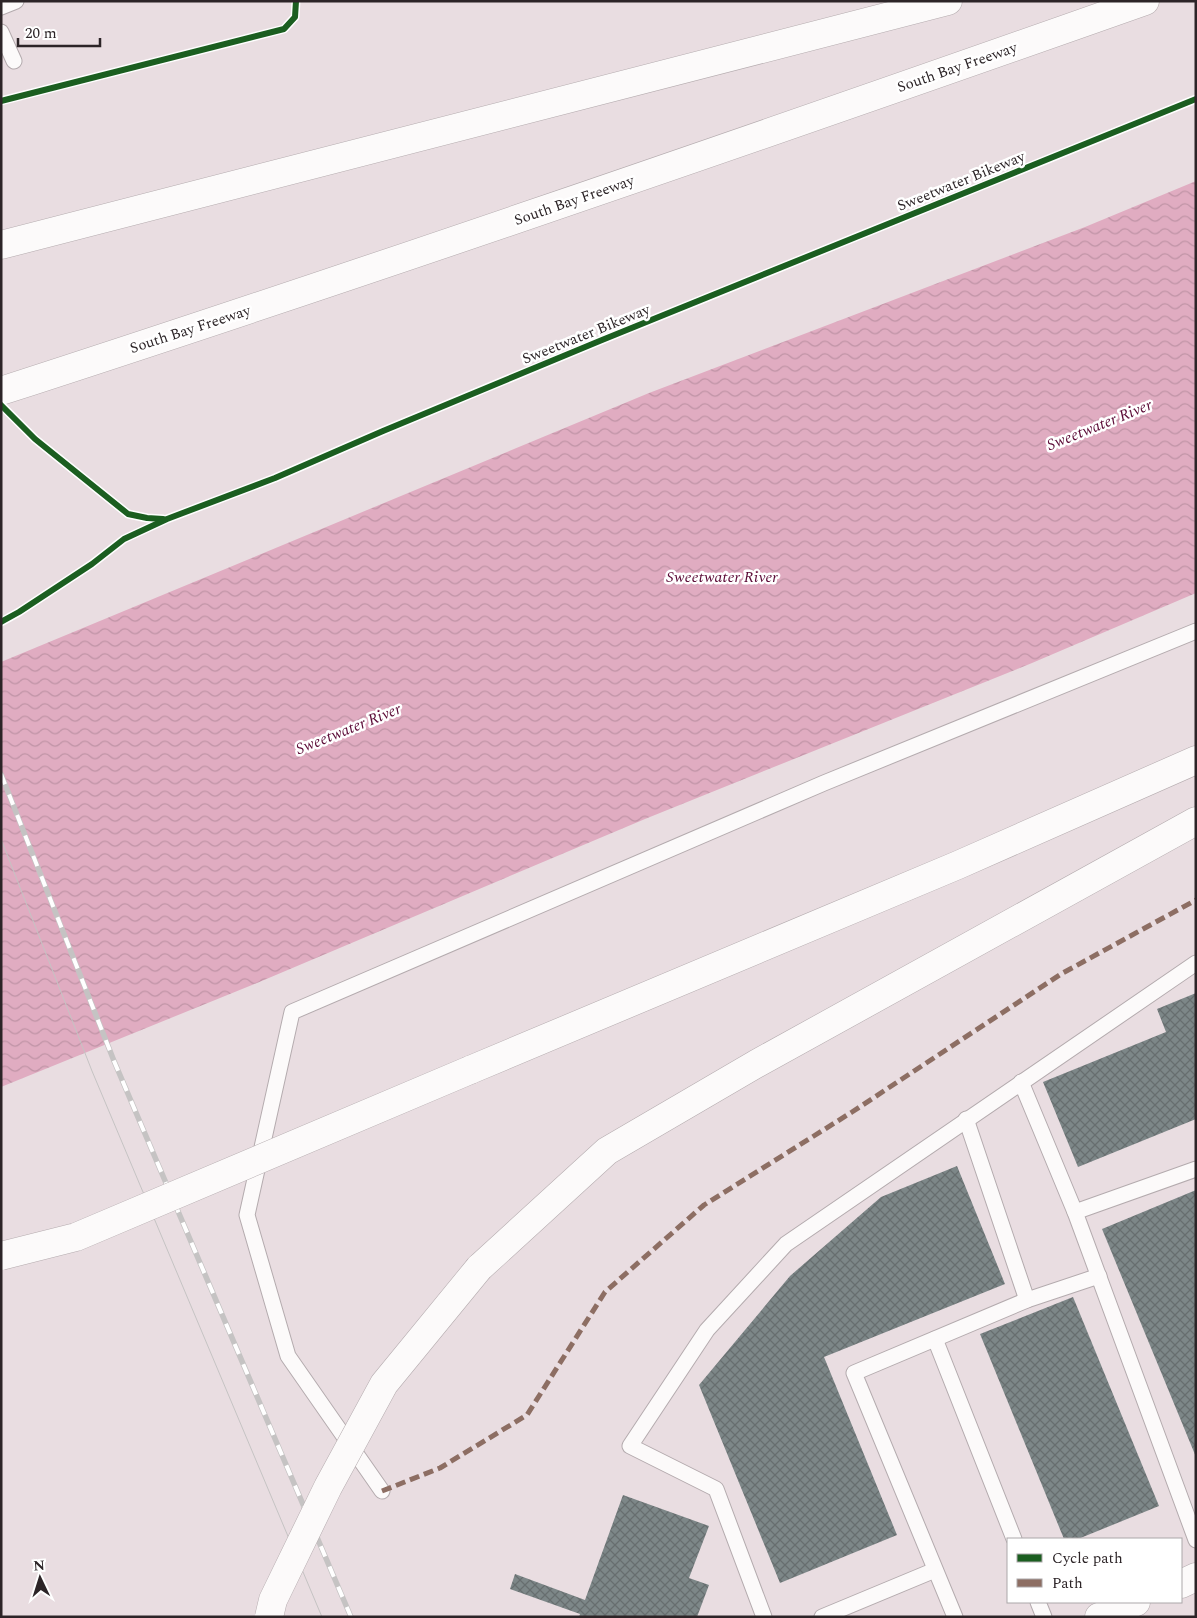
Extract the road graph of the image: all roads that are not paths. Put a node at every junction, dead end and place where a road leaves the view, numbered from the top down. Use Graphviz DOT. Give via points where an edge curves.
graph roads {
  1 [pos="16,1"];
  2 [pos="948,1"];
  3 [pos="1145,1"];
  4 [pos="1,7"];
  5 [pos="1,32"];
  6 [pos="14,61"];
  7 [pos="1,245"];
  8 [pos="1,391"];
  9 [pos="1196,631"];
  10 [pos="1196,760"];
  11 [pos="1196,820"];
  12 [pos="1196,963"];
  13 [pos="1021,1082"];
  14 [pos="966,1119"];
  15 [pos="1196,1169"];
  16 [pos="1075,1212"];
  17 [pos="1,1256"];
  18 [pos="1099,1276"];
  19 [pos="1027,1300"];
  20 [pos="935,1339"];
  21 [pos="382,1491"];
  22 [pos="1014,1538"];
  23 [pos="1196,1540"];
  24 [pos="935,1570"];
  25 [pos="1196,1578"];
  26 [pos="1182,1584"];
  27 [pos="1038,1603"];
  28 [pos="1134,1603"];
  29 [pos="268,1617"];
  30 [pos="764,1617"];
  31 [pos="822,1617"];
  32 [pos="955,1617"];
  33 [pos="1044,1617"];
  34 [pos="1099,1617"];
  1 -- 4 [label="lane"];
  2 -- 7 [label="main road"];
  3 -- 8 [label="main road, South Bay Freeway" via="740,144"];
  5 -- 6 [label="lane"];
  9 -- 21 [label="lane" via="815,787 292,1012 247,1216 288,1356"];
  10 -- 17 [label="main road, bridge" via="958,865 76,1237"];
  11 -- 29 [label="main road, bridge" via="756,1064 607,1151 479,1268 384,1384 328,1486 273,1600"];
  12 -- 13 [label="lane"];
  13 -- 14 [label="lane"];
  13 -- 16 [label="lane"];
  14 -- 19 [label="lane"];
  14 -- 30 [label="lane" via="786,1244 707,1330 630,1446 716,1489"];
  15 -- 16 [label="lane"];
  16 -- 18 [label="lane"];
  18 -- 19 [label="lane"];
  18 -- 23 [label="lane"];
  19 -- 20 [label="lane"];
  20 -- 22 [label="lane"];
  20 -- 24 [label="lane" via="854,1373"];
  24 -- 31 [label="lane"];
  24 -- 32 [label="lane"];
  25 -- 26 [label="main road"];
  27 -- 33 [label="lane"];
  28 -- 34 [label="main road"];
}
